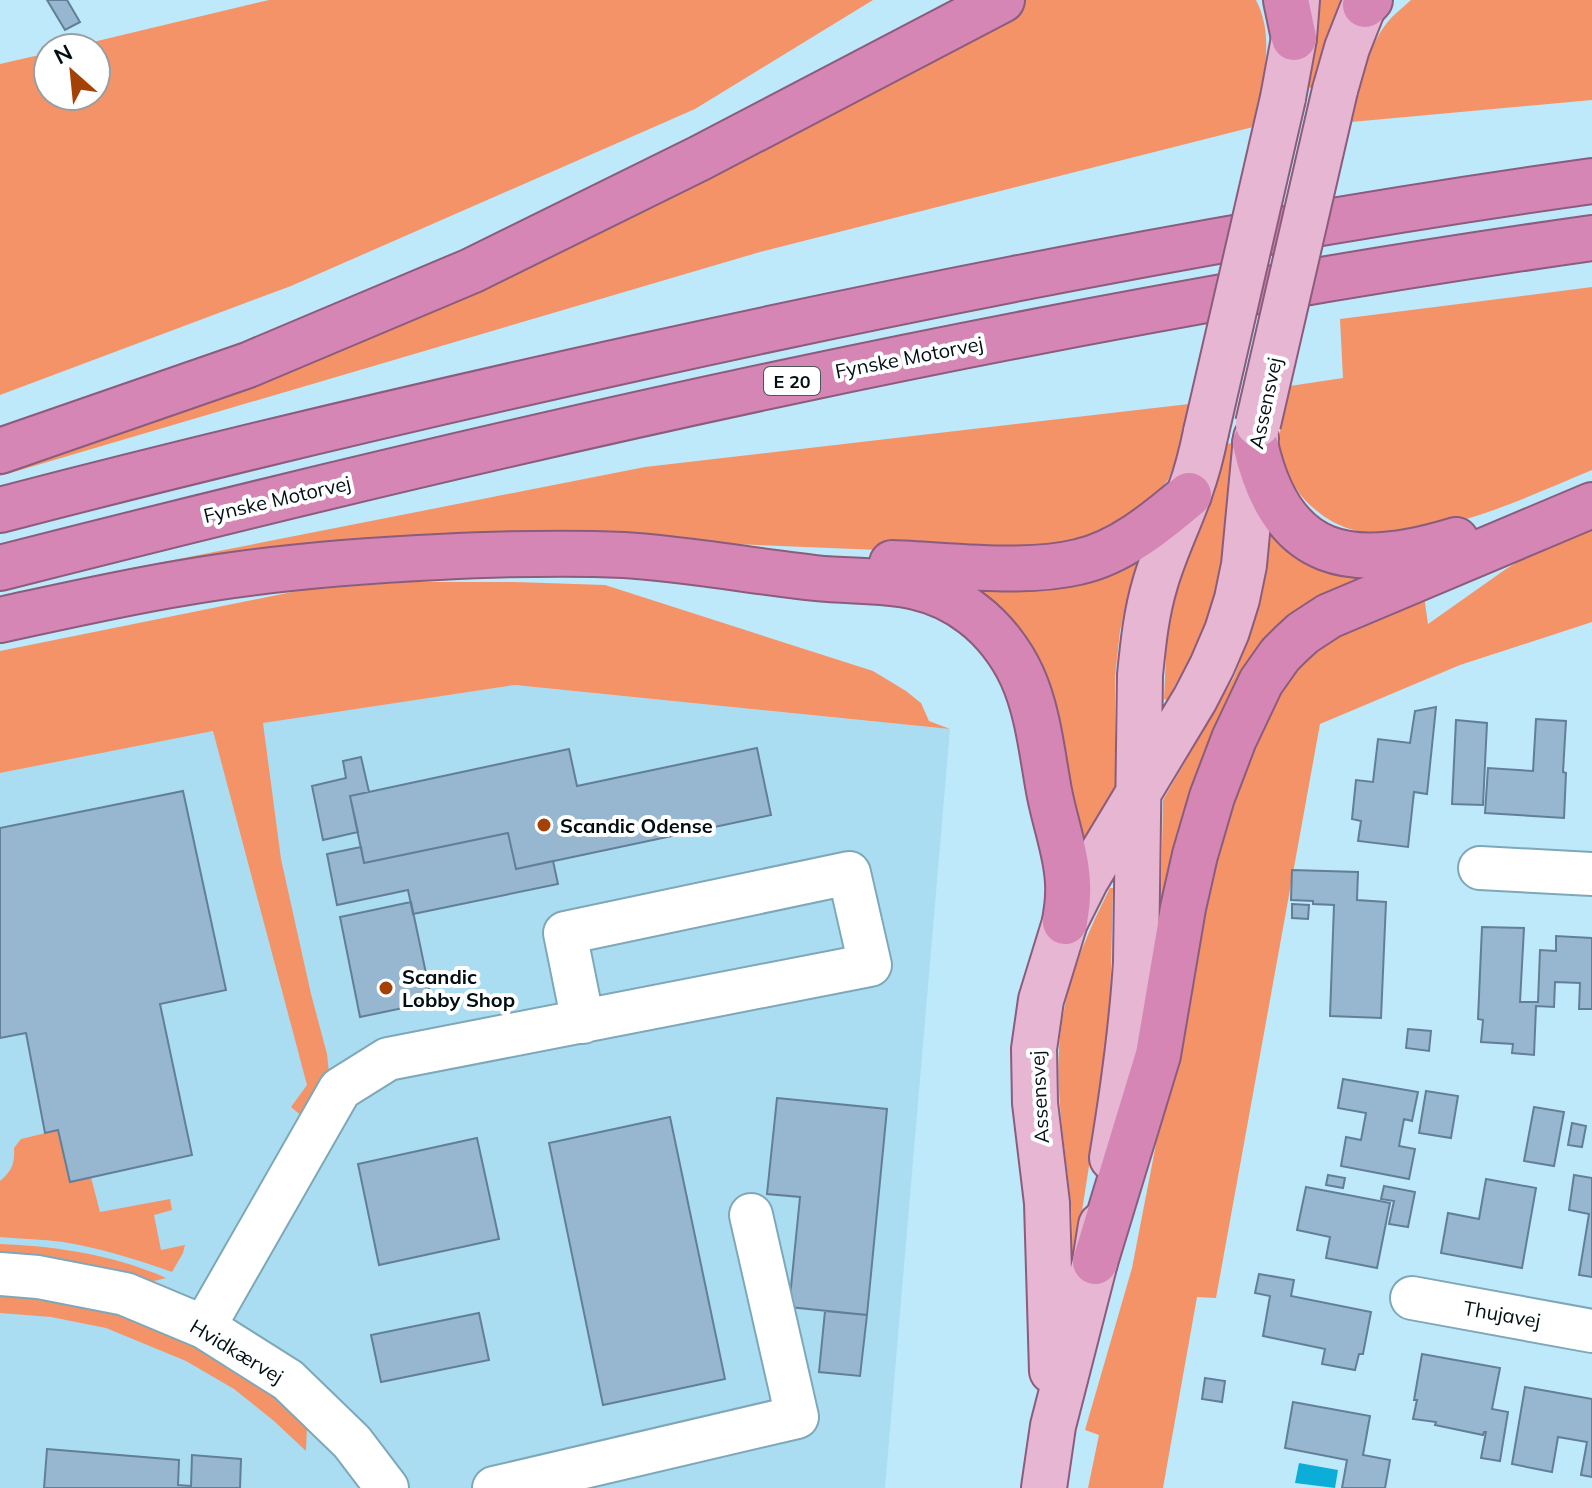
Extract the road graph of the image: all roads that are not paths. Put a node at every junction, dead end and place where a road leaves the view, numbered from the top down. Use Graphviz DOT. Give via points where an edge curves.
graph roads {
  1 [pos="967,0"];
  2 [pos="1002,0"];
  3 [pos="1367,2"];
  4 [pos="1292,13"];
  5 [pos="700,158"];
  6 [pos="1592,181"];
  7 [pos="1592,238"];
  8 [pos="1256,434"];
  9 [pos="0,451"];
  10 [pos="1592,484"];
  11 [pos="1189,495"];
  12 [pos="1592,505"];
  13 [pos="0,510"];
  14 [pos="674,559"];
  15 [pos="0,568"];
  16 [pos="0,620"];
  17 [pos="1139,793"];
  18 [pos="1480,868"];
  19 [pos="1592,874"];
  20 [pos="1065,922"];
  21 [pos="583,1022"];
  22 [pos="751,1215"];
  23 [pos="1095,1262"];
  24 [pos="0,1274"];
  25 [pos="1412,1298"];
  26 [pos="204,1327"];
  27 [pos="1592,1331"];
  28 [pos="1053,1426"];
  29 [pos="387,1488"];
  30 [pos="494,1488"];
  31 [pos="1044,1488"];
  1 -- 5 [label="highway"];
  2 -- 5 [label="highway"];
  3 -- 8 [label="main road, Assensvej, bridge" via="1335,90"];
  4 -- 11 [label="main road, Assensvej, bridge" via="1283,98"];
  5 -- 9 [label="highway" via="471,271 248,365"];
  6 -- 13 [label="highway" via="1182,247 853,310 508,386"];
  7 -- 15 [label="highway, Fynske Motorvej / E 20" via="1188,302 861,366 514,442"];
  8 -- 10 [label="highway" via="1261,470 1287,519 1306,537 1350,556 1435,546"];
  8 -- 17 [label="main road, Assensvej" via="1244,565 1227,631 1195,699"];
  11 -- 14 [label="highway" via="1105,553 1049,567"];
  11 -- 17 [label="main road, Assensvej" via="1158,572 1145,631"];
  12 -- 23 [label="highway" via="1329,616 1291,644 1261,682 1203,826 1158,1055"];
  14 -- 16 [label="highway" via="508,553 378,559 183,582"];
  14 -- 20 [label="highway" via="920,587 956,602 985,624 1015,663 1034,710 1066,869"];
  17 -- 20 [label="main road, Assensvej"];
  17 -- 23 [label="main road, Assensvej" via="1134,1009"];
  18 -- 19 [label="street"];
  20 -- 28 [label="main road, Assensvej" via="1041,1000 1034,1049 1050,1261"];
  21 -- 21 [label="street" via="870,965 849,873 565,933"];
  21 -- 26 [label="street" via="388,1059 340,1089"];
  22 -- 30 [label="street" via="797,1417"];
  23 -- 28 [label="main road, Assensvej"];
  24 -- 26 [label="street, Hvidkærvej" via="125,1294"];
  25 -- 27 [label="street, Thujavej"];
  26 -- 29 [label="street, Hvidkærvej" via="288,1380 352,1442"];
  28 -- 31 [label="main road, Assensvej"];
}
